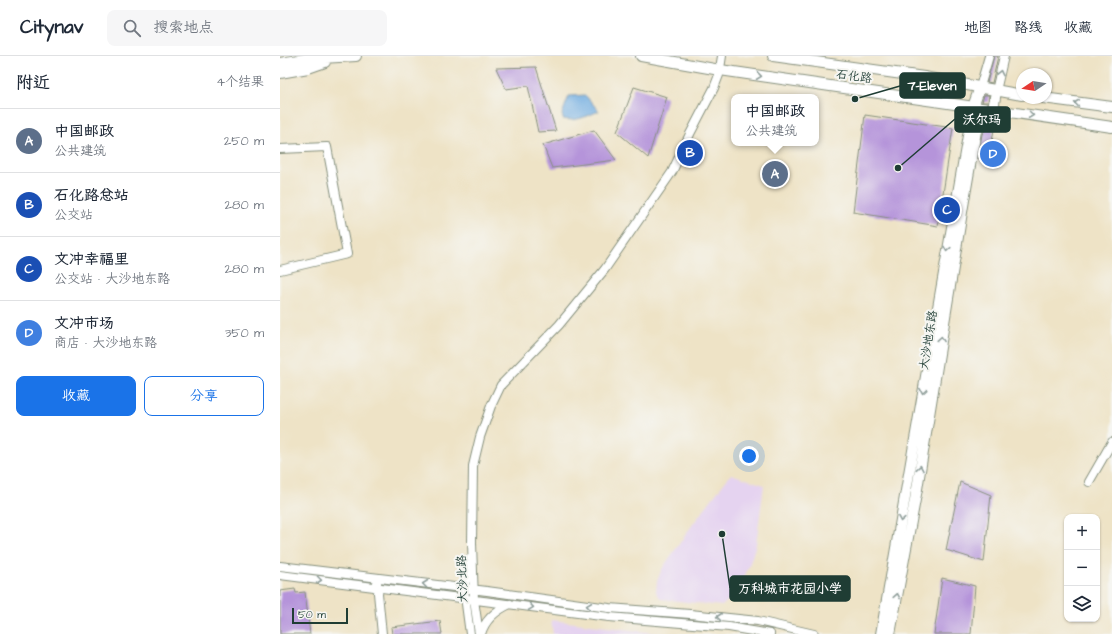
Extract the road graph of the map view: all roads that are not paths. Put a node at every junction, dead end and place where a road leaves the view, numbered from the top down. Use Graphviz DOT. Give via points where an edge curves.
graph roads {
  1 [pos="356,56"];
  2 [pos="641,56"];
  3 [pos="722,56"];
  4 [pos="772,56"];
  5 [pos="989,56"];
  6 [pos="1004,56"];
  7 [pos="337,58"];
  8 [pos="280,63"];
  9 [pos="720,70"];
  10 [pos="280,73"];
  11 [pos="980,87"];
  12 [pos="996,91"];
  13 [pos="1016,94"];
  14 [pos="1052,99"];
  15 [pos="973,107"];
  16 [pos="1112,107"];
  17 [pos="992,110"];
  18 [pos="1112,127"];
  19 [pos="280,149"];
  20 [pos="280,270"];
  21 [pos="1112,442"];
  22 [pos="1089,482"];
  23 [pos="472,543"];
  24 [pos="280,566"];
  25 [pos="280,575"];
  26 [pos="378,578"];
  27 [pos="377,587"];
  28 [pos="464,589"];
  29 [pos="474,590"];
  30 [pos="464,598"];
  31 [pos="474,600"];
  32 [pos="511,604"];
  33 [pos="382,634"];
  34 [pos="470,634"];
  35 [pos="480,634"];
  36 [pos="770,634"];
  37 [pos="814,634"];
  38 [pos="881,634"];
  39 [pos="890,634"];
  1 -- 7 [label="main road"];
  2 -- 9 [label="main road, 石化路"];
  3 -- 9 [label="street"];
  4 -- 11 [label="main road, 石化路"];
  5 -- 11 [label="street, 大沙地东路"];
  12 -- 6 [label="street, 大沙地东路, one-way"];
  7 -- 8 [label="main road"];
  7 -- 10 [label="main road" via="308,68"];
  9 -- 15 [label="main road, 石化路, one-way"];
  9 -- 23 [label="street" via="707,103 672,172 596,280 559,325 502,385 491,406 473,466"];
  11 -- 12 [label="main road, 石化路"];
  11 -- 15 [label="main road, 大沙地东路"];
  12 -- 13 [label="main road, 石化路"];
  12 -- 17 [label="main road, 大沙地东路"];
  16 -- 14 [label="main road, one-way"];
  15 -- 17 [label="main road, 石化路"];
  15 -- 38 [label="main road, 大沙地东路, one-way"];
  17 -- 18 [label="main road, 石化路, one-way"];
  39 -- 17 [label="main road, 大沙地东路, one-way" via="917,490 976,131"];
  19 -- 20 [label="street" via="327,147 347,254"];
  21 -- 22 [label="street"];
  23 -- 28 [label="street, 大沙北路"];
  23 -- 29 [label="street, 大沙北路"];
  24 -- 26 [label="street"];
  25 -- 27 [label="street, one-way"];
  26 -- 27 [label="street"];
  28 -- 26 [label="street, one-way"];
  27 -- 30 [label="street"];
  27 -- 33 [label="street"];
  28 -- 29 [label="street"];
  28 -- 30 [label="street, 大沙北路"];
  29 -- 31 [label="street, 大沙北路"];
  37 -- 29 [label="street, one-way" via="758,621 609,608"];
  30 -- 31 [label="street"];
  30 -- 34 [label="street, 大沙北路"];
  31 -- 32 [label="street"];
  31 -- 35 [label="street, 大沙北路"];
  32 -- 35 [label="street" via="499,609 486,622"];
  32 -- 36 [label="street, one-way" via="609,617 729,627"];
}
